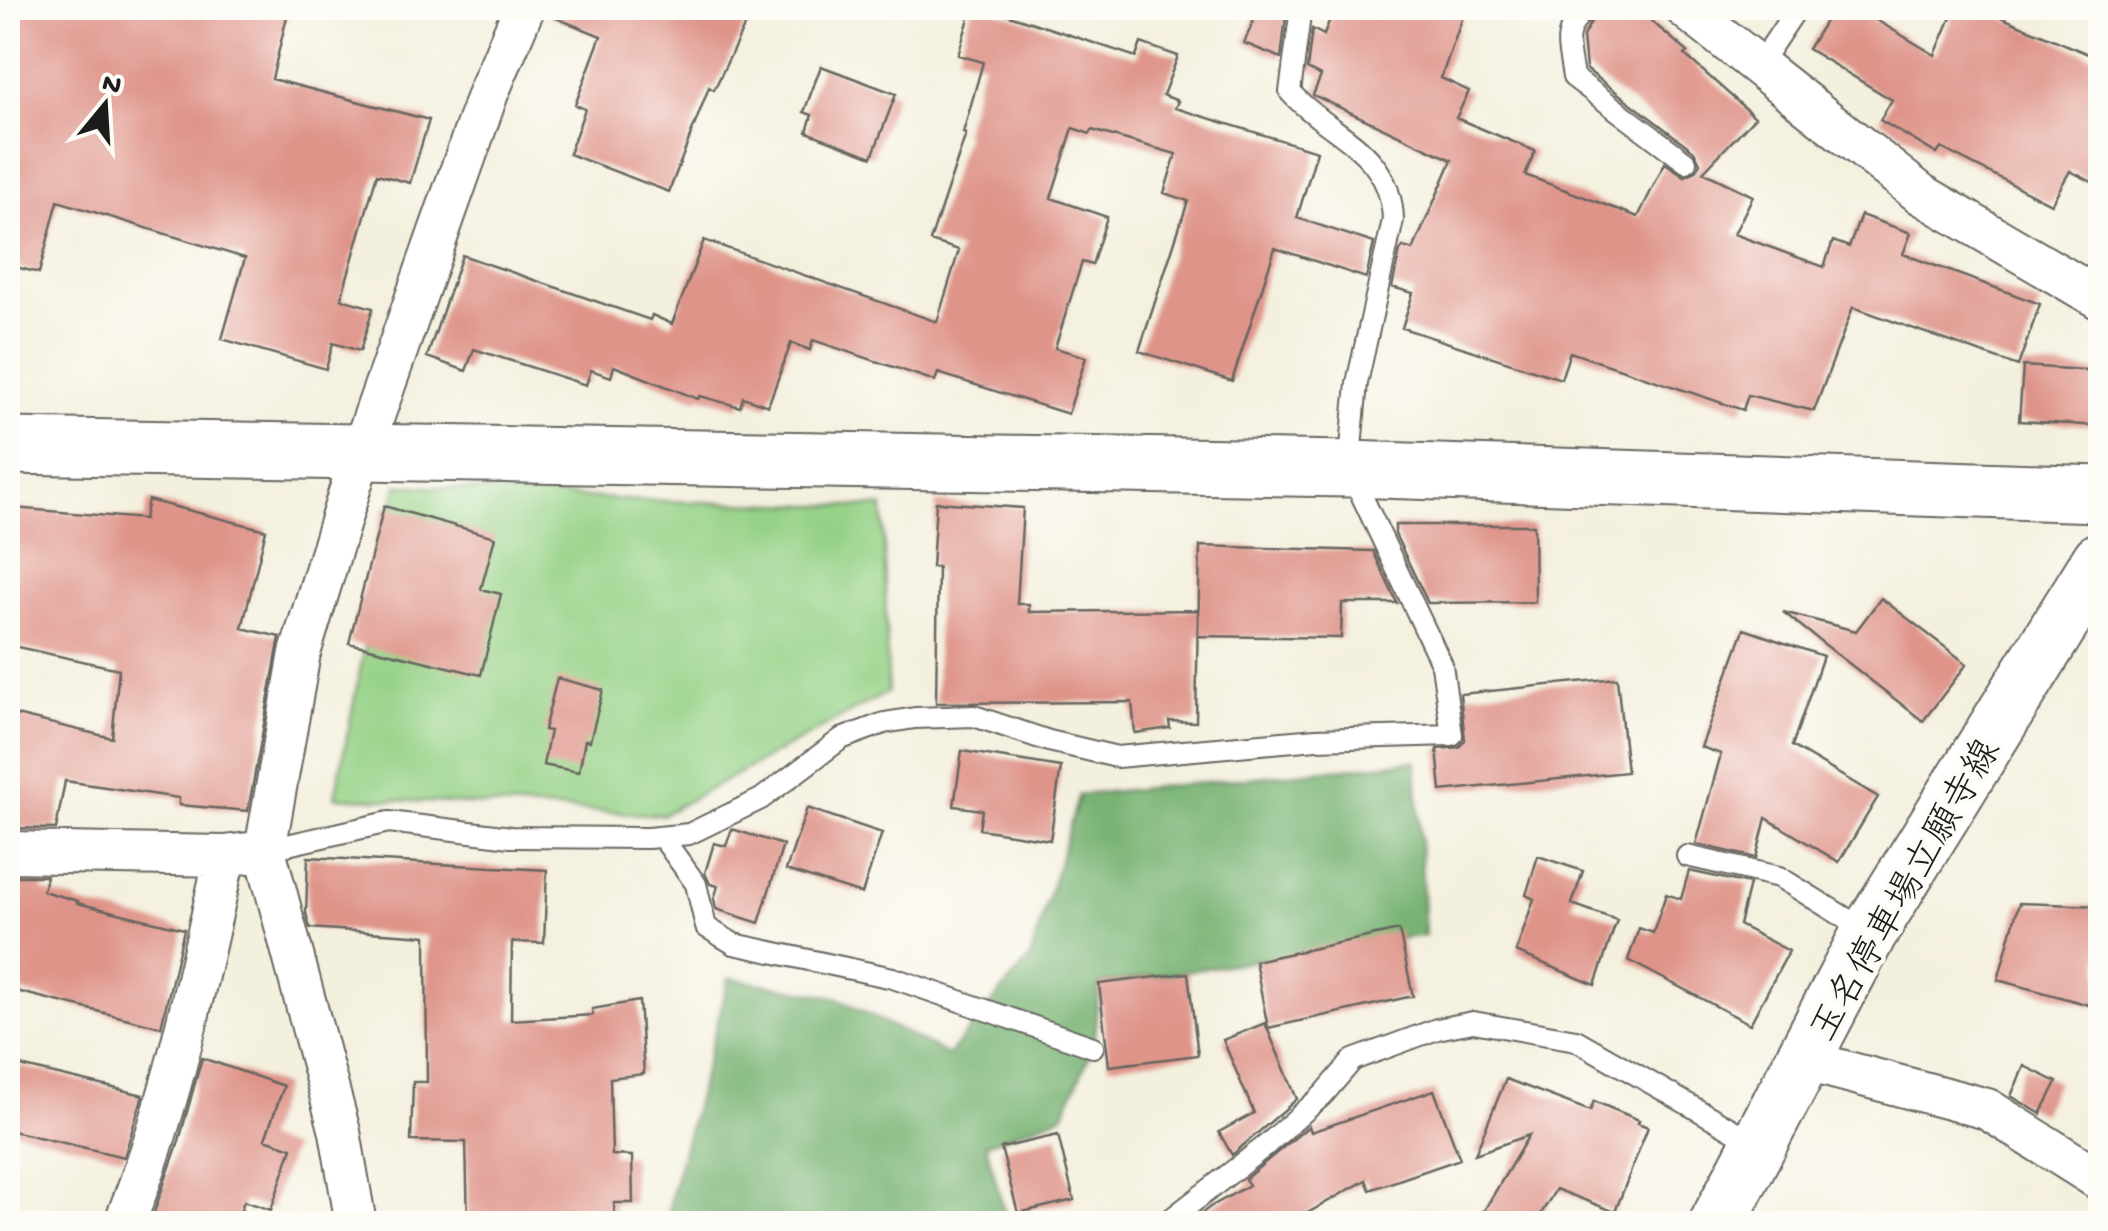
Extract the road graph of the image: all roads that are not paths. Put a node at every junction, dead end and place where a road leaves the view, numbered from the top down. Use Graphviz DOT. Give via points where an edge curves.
graph roads {
  1 [pos="524,8"];
  2 [pos="1302,8"];
  3 [pos="1586,8"];
  4 [pos="1685,8"];
  5 [pos="1796,8"];
  6 [pos="1757,68"];
  7 [pos="1686,162"];
  8 [pos="2100,299"];
  9 [pos="8,446"];
  10 [pos="362,450"];
  11 [pos="1349,470"];
  12 [pos="2100,494"];
  13 [pos="2100,560"];
  14 [pos="662,837"];
  15 [pos="265,850"];
  16 [pos="8,852"];
  17 [pos="225,856"];
  18 [pos="1687,856"];
  19 [pos="1870,934"];
  20 [pos="1094,1047"];
  21 [pos="1803,1060"];
  22 [pos="1760,1146"];
  23 [pos="2100,1180"];
  24 [pos="1171,1219"];
  25 [pos="124,1224"];
  26 [pos="356,1224"];
  27 [pos="1718,1224"];
  1 -- 10 [label="street"];
  2 -- 11 [label="lane" via="1290,92 1374,162 1392,197 1393,220 1357,383"];
  3 -- 7 [label="lane" via="1567,36 1573,77"];
  4 -- 6 [label="street"];
  5 -- 6 [label="lane"];
  6 -- 8 [label="street" via="1921,194"];
  9 -- 10 [label="street"];
  10 -- 11 [label="street"];
  10 -- 15 [label="street" via="300,653"];
  11 -- 12 [label="street"];
  11 -- 14 [label="lane" via="1442,665 1452,735 1117,757 974,716 915,718 841,739 761,800 690,834"];
  13 -- 19 [label="street, 玉名停車場立願寺線"];
  14 -- 15 [label="lane" via="511,837 389,822"];
  14 -- 20 [label="lane" via="696,884 706,928 734,944 892,978"];
  15 -- 17 [label="street"];
  15 -- 26 [label="street" via="340,1132"];
  16 -- 17 [label="street"];
  17 -- 25 [label="street" via="192,1002"];
  18 -- 19 [label="lane" via="1779,877"];
  19 -- 21 [label="street, 玉名停車場立願寺線"];
  21 -- 22 [label="street, 玉名停車場立願寺線"];
  21 -- 23 [label="street" via="1987,1109"];
  22 -- 24 [label="lane" via="1576,1040 1473,1022 1353,1060 1264,1147"];
  22 -- 27 [label="street, 玉名停車場立願寺線"];
}
